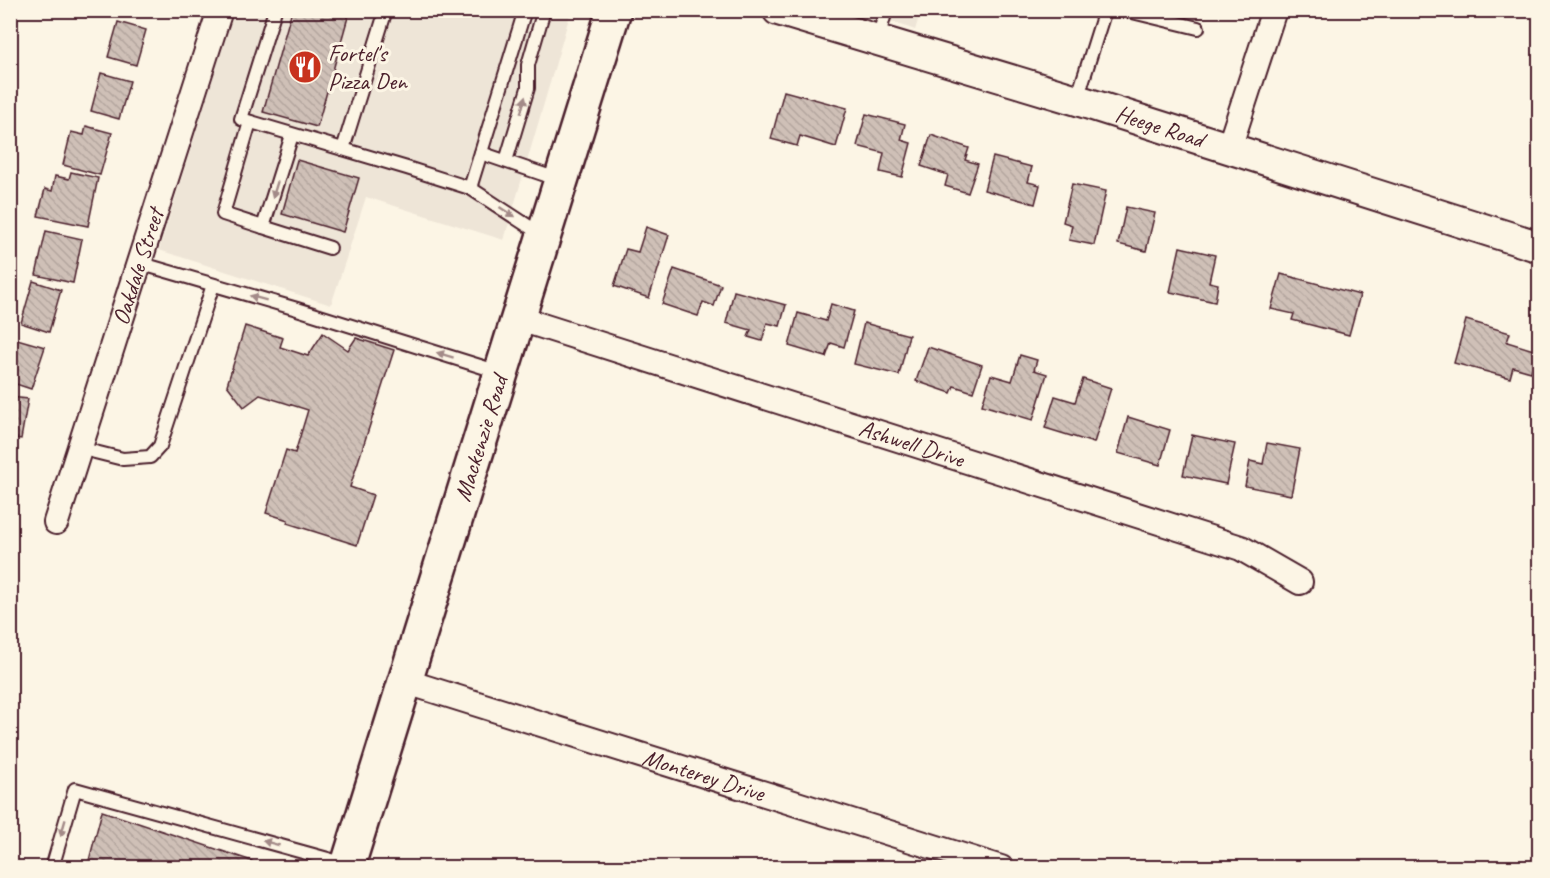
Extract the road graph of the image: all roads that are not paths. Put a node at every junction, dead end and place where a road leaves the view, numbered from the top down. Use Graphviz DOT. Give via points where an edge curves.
graph roads {
  1 [pos="220,10"];
  2 [pos="275,10"];
  3 [pos="386,10"];
  4 [pos="525,10"];
  5 [pos="544,10"];
  6 [pos="614,10"];
  7 [pos="778,10"];
  8 [pos="886,10"];
  9 [pos="1105,10"];
  10 [pos="1124,10"];
  11 [pos="1274,10"];
  12 [pos="1198,28"];
  13 [pos="877,40"];
  14 [pos="1077,100"];
  15 [pos="250,122"];
  16 [pos="292,135"];
  17 [pos="1229,148"];
  18 [pos="343,149"];
  19 [pos="482,153"];
  20 [pos="506,161"];
  21 [pos="562,180"];
  22 [pos="471,188"];
  23 [pos="263,227"];
  24 [pos="544,236"];
  25 [pos="1539,247"];
  26 [pos="330,248"];
  27 [pos="139,263"];
  28 [pos="213,285"];
  29 [pos="517,318"];
  30 [pos="501,372"];
  31 [pos="79,448"];
  32 [pos="56,522"];
  33 [pos="1300,582"];
  34 [pos="404,681"];
  35 [pos="347,866"];
  36 [pos="52,867"];
  37 [pos="1001,867"];
  1 -- 27 [label="street, Oakdale Street"];
  2 -- 15 [label="lane" via="241,119"];
  3 -- 18 [label="lane"];
  4 -- 19 [label="lane"];
  20 -- 5 [label="lane, one-way" via="528,88 528,65"];
  6 -- 21 [label="main road, Mackenzie Road"];
  7 -- 13 [label="street, Heege Road"];
  8 -- 13 [label="lane"];
  9 -- 14 [label="lane"];
  10 -- 12 [label="lane"];
  11 -- 17 [label="street"];
  13 -- 14 [label="street, Heege Road"];
  14 -- 17 [label="street, Heege Road"];
  15 -- 16 [label="lane"];
  15 -- 23 [label="lane" via="223,214"];
  16 -- 18 [label="lane"];
  16 -- 23 [label="lane, one-way"];
  17 -- 25 [label="street, Heege Road"];
  18 -- 22 [label="lane"];
  19 -- 20 [label="lane"];
  19 -- 22 [label="lane"];
  20 -- 21 [label="lane"];
  21 -- 24 [label="main road, Mackenzie Road"];
  22 -- 24 [label="lane, one-way"];
  23 -- 26 [label="lane"];
  24 -- 29 [label="main road, Mackenzie Road"];
  27 -- 28 [label="lane"];
  27 -- 31 [label="street, Oakdale Street"];
  30 -- 28 [label="lane, one-way"];
  28 -- 31 [label="lane" via="160,446 150,457 123,459"];
  29 -- 30 [label="main road, Mackenzie Road"];
  29 -- 33 [label="street, Ashwell Drive" via="1241,548"];
  30 -- 34 [label="main road, Mackenzie Road"];
  31 -- 32 [label="street, Oakdale Street"];
  34 -- 35 [label="main road, Mackenzie Road"];
  34 -- 37 [label="street, Monterey Drive"];
  35 -- 36 [label="lane, one-way" via="75,789"];
}
